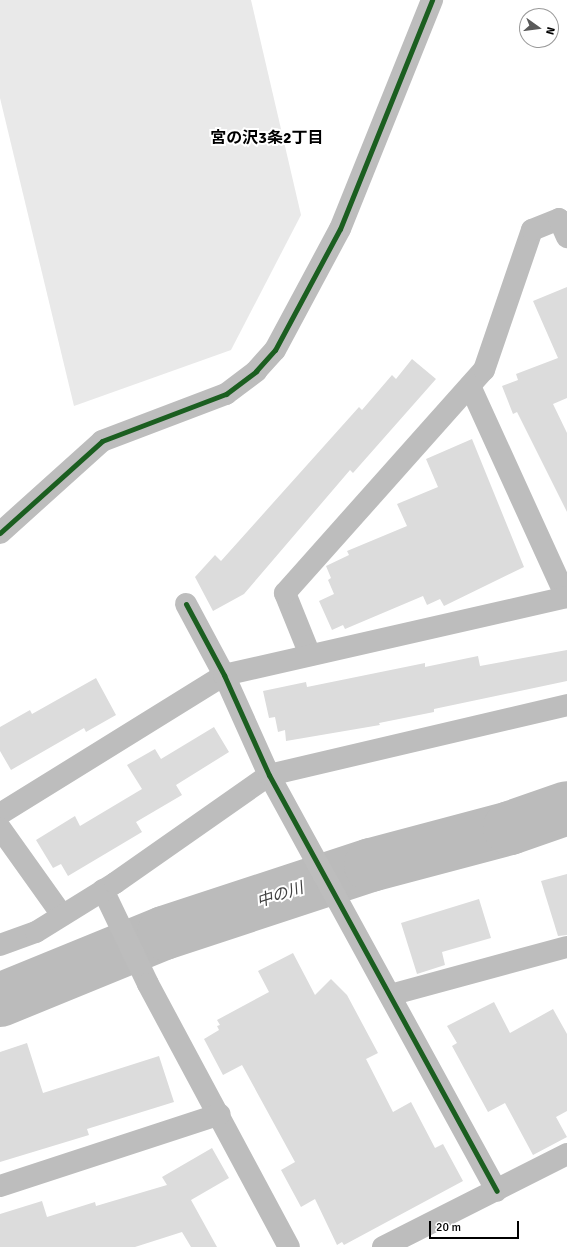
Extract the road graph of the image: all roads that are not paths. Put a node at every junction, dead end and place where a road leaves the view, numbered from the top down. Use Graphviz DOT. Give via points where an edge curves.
graph roads {
  1 [pos="432,0"];
  2 [pos="567,237"];
  3 [pos="470,386"];
  4 [pos="0,533"];
  5 [pos="566,597"];
  6 [pos="186,604"];
  7 [pos="310,655"];
  8 [pos="224,675"];
  9 [pos="567,704"];
  10 [pos="269,775"];
  11 [pos="0,814"];
  12 [pos="0,828"];
  13 [pos="103,890"];
  14 [pos="62,915"];
  15 [pos="0,945"];
  16 [pos="567,947"];
  17 [pos="390,995"];
  18 [pos="220,1114"];
  19 [pos="567,1154"];
  20 [pos="0,1186"];
  21 [pos="497,1191"];
  22 [pos="289,1247"];
  23 [pos="383,1247"];
  1 -- 4 [label="street" via="340,229 275,350 256,371 226,394 102,441"];
  2 -- 3 [label="street" via="559,219 532,230 484,370"];
  3 -- 5 [label="street"];
  3 -- 7 [label="street" via="285,593"];
  5 -- 7 [label="street"];
  6 -- 8 [label="street"];
  7 -- 8 [label="street"];
  8 -- 10 [label="street"];
  8 -- 11 [label="street"];
  9 -- 10 [label="street"];
  10 -- 13 [label="street"];
  10 -- 17 [label="street"];
  12 -- 14 [label="street"];
  13 -- 14 [label="street"];
  13 -- 18 [label="street" via="148,984"];
  14 -- 15 [label="street" via="36,932"];
  16 -- 17 [label="street"];
  17 -- 21 [label="street"];
  18 -- 20 [label="street"];
  18 -- 22 [label="street"];
  19 -- 21 [label="street"];
  21 -- 23 [label="street"];
}
